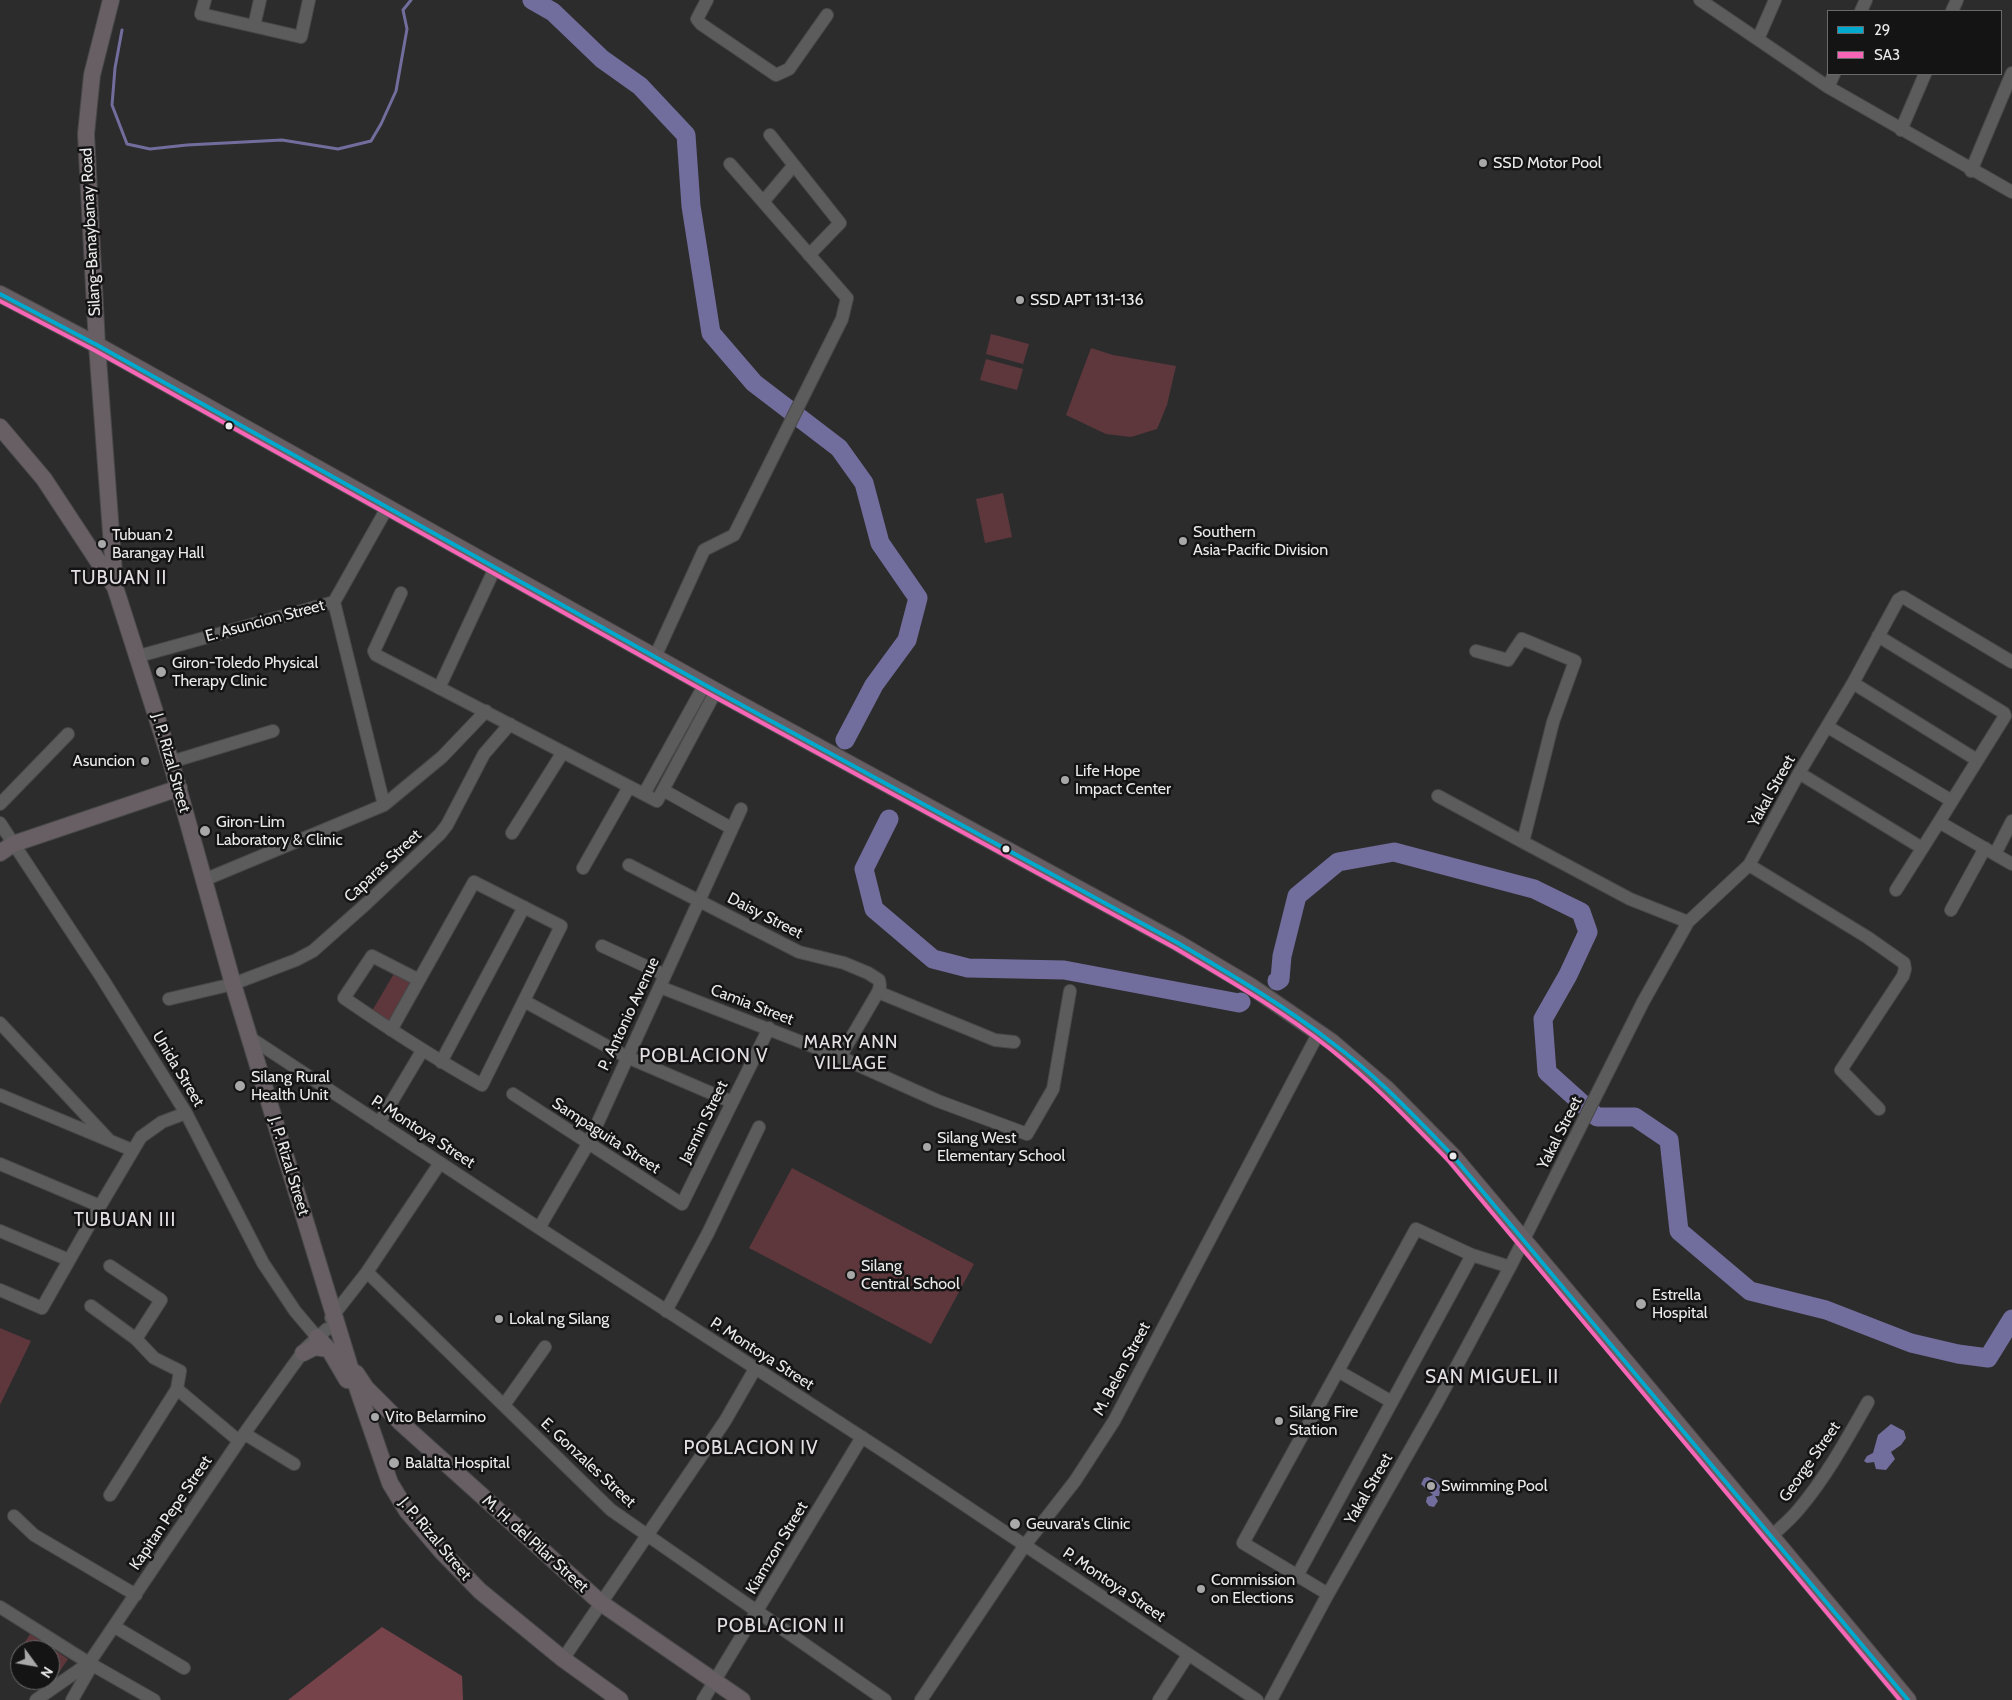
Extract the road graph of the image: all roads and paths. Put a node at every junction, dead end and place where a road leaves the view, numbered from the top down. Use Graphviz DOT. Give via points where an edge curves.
graph roads {
  1 [pos="111,0"];
  2 [pos="205,0"];
  3 [pos="260,0"];
  4 [pos="309,0"];
  5 [pos="707,0"];
  6 [pos="1700,0"];
  7 [pos="1774,0"];
  8 [pos="827,15"];
  9 [pos="254,26"];
  10 [pos="1758,39"];
  11 [pos="2012,73"];
  12 [pos="1834,75"];
  13 [pos="1925,75"];
  14 [pos="1828,87"];
  15 [pos="1900,130"];
  16 [pos="770,135"];
  17 [pos="730,164"];
  18 [pos="794,165"];
  19 [pos="1971,171"];
  20 [pos="2012,192"];
  21 [pos="763,202"];
  22 [pos="809,255"];
  23 [pos="0,294"];
  24 [pos="97,345"];
  25 [pos="0,426"];
  26 [pos="387,508"];
  27 [pos="494,568"];
  28 [pos="116,587"];
  29 [pos="401,593"];
  30 [pos="334,602"];
  31 [pos="1878,636"];
  32 [pos="1476,651"];
  33 [pos="139,656"];
  34 [pos="656,657"];
  35 [pos="2012,662"];
  36 [pos="1853,683"];
  37 [pos="439,688"];
  38 [pos="710,688"];
  39 [pos="486,711"];
  40 [pos="510,724"];
  41 [pos="1828,726"];
  42 [pos="273,731"];
  43 [pos="68,734"];
  44 [pos="563,752"];
  45 [pos="1977,760"];
  46 [pos="171,762"];
  47 [pos="1799,773"];
  48 [pos="629,787"];
  49 [pos="179,788"];
  50 [pos="663,790"];
  51 [pos="644,794"];
  52 [pos="1438,796"];
  53 [pos="1952,801"];
  54 [pos="0,804"];
  55 [pos="384,805"];
  56 [pos="741,809"];
  57 [pos="2012,821"];
  58 [pos="1939,822"];
  59 [pos="0,823"];
  60 [pos="731,828"];
  61 [pos="512,833"];
  62 [pos="1523,842"];
  63 [pos="7,848"];
  64 [pos="1922,848"];
  65 [pos="1990,851"];
  66 [pos="1749,864"];
  67 [pos="2012,864"];
  68 [pos="629,866"];
  69 [pos="583,868"];
  70 [pos="204,880"];
  71 [pos="1896,890"];
  72 [pos="699,900"];
  73 [pos="524,907"];
  74 [pos="1951,910"];
  75 [pos="1688,922"];
  76 [pos="602,946"];
  77 [pos="419,980"];
  78 [pos="662,981"];
  79 [pos="233,984"];
  80 [pos="1070,991"];
  81 [pos="878,992"];
  82 [pos="170,1000"];
  83 [pos="524,1000"];
  84 [pos="0,1023"];
  85 [pos="769,1028"];
  86 [pos="391,1030"];
  87 [pos="1320,1032"];
  88 [pos="249,1037"];
  89 [pos="1014,1042"];
  90 [pos="422,1050"];
  91 [pos="627,1057"];
  92 [pos="840,1057"];
  93 [pos="441,1062"];
  94 [pos="513,1094"];
  95 [pos="0,1095"];
  96 [pos="732,1102"];
  97 [pos="1879,1109"];
  98 [pos="186,1113"];
  99 [pos="379,1123"];
  100 [pos="760,1127"];
  101 [pos="110,1140"];
  102 [pos="588,1144"];
  103 [pos="132,1150"];
  104 [pos="440,1163"];
  105 [pos="0,1164"];
  106 [pos="682,1204"];
  107 [pos="100,1206"];
  108 [pos="539,1228"];
  109 [pos="0,1231"];
  110 [pos="1524,1240"];
  111 [pos="1472,1255"];
  112 [pos="70,1260"];
  113 [pos="110,1266"];
  114 [pos="1510,1267"];
  115 [pos="367,1272"];
  116 [pos="0,1290"];
  117 [pos="91,1306"];
  118 [pos="666,1311"];
  119 [pos="334,1313"];
  120 [pos="341,1336"];
  121 [pos="323,1339"];
  122 [pos="136,1340"];
  123 [pos="545,1347"];
  124 [pos="303,1353"];
  125 [pos="348,1364"];
  126 [pos="755,1369"];
  127 [pos="1338,1371"];
  128 [pos="177,1389"];
  129 [pos="1392,1402"];
  130 [pos="1868,1402"];
  131 [pos="504,1405"];
  132 [pos="362,1406"];
  133 [pos="242,1437"];
  134 [pos="862,1437"];
  135 [pos="294,1464"];
  136 [pos="110,1495"];
  137 [pos="14,1516"];
  138 [pos="1772,1536"];
  139 [pos="648,1537"];
  140 [pos="1025,1545"];
  141 [pos="1297,1576"];
  142 [pos="1328,1594"];
  143 [pos="136,1595"];
  144 [pos="601,1603"];
  145 [pos="0,1608"];
  146 [pos="758,1611"];
  147 [pos="115,1627"];
  148 [pos="1188,1655"];
  149 [pos="563,1659"];
  150 [pos="91,1664"];
  151 [pos="184,1668"];
  152 [pos="714,1682"];
  153 [pos="36,1700"];
  154 [pos="72,1700"];
  155 [pos="154,1700"];
  156 [pos="620,1700"];
  157 [pos="703,1700"];
  158 [pos="742,1700"];
  159 [pos="885,1700"];
  160 [pos="921,1700"];
  161 [pos="1159,1700"];
  162 [pos="1257,1700"];
  163 [pos="1271,1700"];
  164 [pos="1908,1700"];
  1 -- 24 [label="main road, Silang-Banaybanay Road" via="92,75 86,134"];
  2 -- 9 [label="street" via="201,14"];
  3 -- 9 [label="street"];
  4 -- 9 [label="street" via="301,37"];
  5 -- 8 [label="street" via="698,14 701,24 776,75 788,69"];
  6 -- 10 [label="street"];
  7 -- 10 [label="street"];
  10 -- 14 [label="street"];
  11 -- 19 [label="street"];
  12 -- 14 [label="street"];
  13 -- 15 [label="street"];
  14 -- 15 [label="street"];
  15 -- 19 [label="street"];
  16 -- 18 [label="street"];
  17 -- 21 [label="street"];
  18 -- 21 [label="street"];
  18 -- 22 [label="street" via="840,223"];
  19 -- 20 [label="street"];
  21 -- 22 [label="street"];
  22 -- 34 [label="street" via="846,298 842,319 734,535 704,550"];
  23 -- 24 [label="main road"];
  24 -- 26 [label="main road"];
  24 -- 28 [label="main road, Silang-Banaybanay Road"];
  25 -- 28 [label="main road, J. P. Rizal Street" via="44,479"];
  26 -- 27 [label="main road"];
  26 -- 30 [label="street"];
  27 -- 34 [label="main road"];
  27 -- 37 [label="street"];
  28 -- 33 [label="main road, J. P. Rizal Street"];
  29 -- 37 [label="street" via="374,651"];
  30 -- 33 [label="street, E. Asuncion Street"];
  30 -- 55 [label="street"];
  31 -- 35 [label="street, Yakal Street" via="1903,597"];
  31 -- 36 [label="street, Yakal Street"];
  31 -- 45 [label="street" via="2004,713"];
  32 -- 62 [label="street" via="1508,660 1522,639 1575,661 1553,722"];
  33 -- 46 [label="main road, J. P. Rizal Street"];
  34 -- 38 [label="main road"];
  36 -- 41 [label="street, Yakal Street"];
  36 -- 45 [label="street"];
  37 -- 39 [label="street"];
  38 -- 50 [label="street"];
  38 -- 51 [label="street"];
  38 -- 87 [label="main road" via="1178,943"];
  39 -- 40 [label="street"];
  39 -- 55 [label="street" via="442,757"];
  40 -- 44 [label="street"];
  40 -- 79 [label="street, Caparas Street" via="484,754 447,825 431,844 313,951"];
  41 -- 47 [label="street, Yakal Street"];
  41 -- 53 [label="street"];
  42 -- 46 [label="street"];
  43 -- 54 [label="street"];
  44 -- 48 [label="street"];
  44 -- 61 [label="street"];
  45 -- 53 [label="street"];
  46 -- 49 [label="main road, J. P. Rizal Street"];
  47 -- 64 [label="street"];
  47 -- 66 [label="street, Yakal Street"];
  48 -- 51 [label="street"];
  48 -- 69 [label="street"];
  49 -- 63 [label="main road"];
  49 -- 70 [label="main road, J. P. Rizal Street"];
  50 -- 51 [label="street" via="657,801"];
  50 -- 60 [label="street"];
  52 -- 62 [label="street"];
  53 -- 58 [label="street"];
  55 -- 70 [label="street"];
  56 -- 60 [label="street, P. Antonio Avenue"];
  57 -- 65 [label="street"];
  58 -- 64 [label="street"];
  58 -- 65 [label="street"];
  59 -- 63 [label="street, Unida Street"];
  60 -- 72 [label="street, P. Antonio Avenue"];
  62 -- 75 [label="street" via="1630,899"];
  63 -- 98 [label="street, Unida Street" via="102,978"];
  64 -- 71 [label="street"];
  65 -- 67 [label="street"];
  65 -- 74 [label="street"];
  66 -- 75 [label="street, Yakal Street"];
  66 -- 97 [label="street" via="1904,963 1903,976 1841,1070"];
  68 -- 72 [label="street, Daisy Street"];
  70 -- 79 [label="main road, J. P. Rizal Street"];
  72 -- 78 [label="street, P. Antonio Avenue"];
  72 -- 81 [label="street, Daisy Street" via="799,952 844,963 868,973 879,980"];
  73 -- 77 [label="street" via="474,882"];
  73 -- 83 [label="street" via="562,926"];
  73 -- 93 [label="street"];
  75 -- 110 [label="street, Yakal Street" via="1643,1002"];
  76 -- 78 [label="street, Camia Street"];
  77 -- 86 [label="street"];
  77 -- 86 [label="street" via="372,956 344,998"];
  78 -- 85 [label="street, Camia Street"];
  78 -- 91 [label="street, P. Antonio Avenue"];
  79 -- 82 [label="street, Caparas Street"];
  79 -- 88 [label="main road, J. P. Rizal Street"];
  80 -- 92 [label="street, Camia Street" via="1053,1089 1027,1134 938,1101"];
  81 -- 89 [label="street" via="995,1040"];
  81 -- 92 [label="street"];
  83 -- 91 [label="street"];
  83 -- 93 [label="street" via="482,1085"];
  84 -- 101 [label="street"];
  85 -- 92 [label="street, Camia Street"];
  85 -- 96 [label="street, Jasmin Street"];
  86 -- 90 [label="street"];
  87 -- 110 [label="main road" via="1368,1071 1423,1124"];
  87 -- 140 [label="street, M. Belen Street" via="1114,1420 1075,1480"];
  88 -- 99 [label="street, P. Montoya Street"];
  88 -- 119 [label="main road, J. P. Rizal Street"];
  90 -- 93 [label="street"];
  90 -- 99 [label="street"];
  91 -- 96 [label="street"];
  91 -- 102 [label="street, P. Antonio Avenue"];
  94 -- 102 [label="street, Sampaguita Street"];
  95 -- 101 [label="street"];
  96 -- 106 [label="street, Jasmin Street"];
  98 -- 103 [label="street" via="152,1129"];
  98 -- 121 [label="street, Unida Street" via="263,1263 295,1311"];
  99 -- 104 [label="street, P. Montoya Street"];
  100 -- 118 [label="street"];
  101 -- 103 [label="street"];
  102 -- 106 [label="street, Sampaguita Street"];
  102 -- 108 [label="street, P. Antonio Avenue"];
  103 -- 107 [label="street"];
  104 -- 108 [label="street, P. Montoya Street"];
  104 -- 115 [label="street"];
  105 -- 107 [label="street"];
  107 -- 112 [label="street"];
  108 -- 118 [label="street, P. Montoya Street"];
  109 -- 112 [label="street"];
  110 -- 114 [label="street, Yakal Street"];
  110 -- 138 [label="main road"];
  111 -- 114 [label="street"];
  111 -- 127 [label="street" via="1416,1230"];
  111 -- 129 [label="street"];
  112 -- 116 [label="street" via="42,1308"];
  113 -- 122 [label="street" via="161,1300"];
  114 -- 142 [label="street, Yakal Street"];
  115 -- 119 [label="street"];
  115 -- 131 [label="street, E. Gonzales Street"];
  117 -- 122 [label="street"];
  118 -- 126 [label="street, P. Montoya Street"];
  119 -- 120 [label="main road, J. P. Rizal Street"];
  119 -- 121 [label="street"];
  120 -- 121 [label="street" via="331,1328"];
  120 -- 125 [label="main road, J. P. Rizal Street"];
  121 -- 124 [label="main road"];
  121 -- 132 [label="main road"];
  122 -- 128 [label="street" via="154,1358 180,1371"];
  123 -- 131 [label="street"];
  124 -- 133 [label="street, Kapitan Pepe Street"];
  125 -- 132 [label="main road, J. P. Rizal Street"];
  125 -- 144 [label="main road, M. H. del Pilar Street" via="366,1388 400,1422"];
  126 -- 134 [label="street, P. Montoya Street"];
  126 -- 139 [label="street" via="725,1421"];
  127 -- 129 [label="street"];
  127 -- 141 [label="street" via="1243,1542"];
  128 -- 133 [label="street"];
  128 -- 136 [label="street"];
  129 -- 141 [label="street"];
  130 -- 138 [label="street, George Street" via="1840,1451 1799,1510"];
  131 -- 139 [label="street, E. Gonzales Street" via="611,1510"];
  132 -- 149 [label="main road, J. P. Rizal Street" via="390,1483 407,1511 480,1591"];
  133 -- 135 [label="street"];
  133 -- 143 [label="street, Kapitan Pepe Street"];
  134 -- 140 [label="street, P. Montoya Street"];
  134 -- 146 [label="street, Kiamzon Street"];
  137 -- 143 [label="street" via="34,1535"];
  138 -- 164 [label="main road"];
  139 -- 144 [label="street"];
  139 -- 146 [label="street, E. Gonzales Street"];
  140 -- 148 [label="street, P. Montoya Street"];
  140 -- 160 [label="street, M. Belen Street"];
  141 -- 142 [label="street"];
  142 -- 163 [label="street, Yakal Street"];
  143 -- 147 [label="street, Kapitan Pepe Street"];
  144 -- 149 [label="street"];
  144 -- 152 [label="main road, M. H. del Pilar Street"];
  145 -- 150 [label="street"];
  146 -- 152 [label="street, Kiamzon Street"];
  146 -- 159 [label="street, E. Gonzales Street"];
  147 -- 150 [label="street, Kapitan Pepe Street"];
  147 -- 151 [label="street"];
  148 -- 161 [label="street"];
  148 -- 162 [label="street, P. Montoya Street"];
  149 -- 156 [label="main road, J. P. Rizal Street"];
  150 -- 153 [label="street, Kapitan Pepe Street"];
  150 -- 154 [label="street"];
  150 -- 155 [label="street"];
  152 -- 157 [label="street, Kiamzon Street"];
  152 -- 158 [label="main road, M. H. del Pilar Street"];
}
